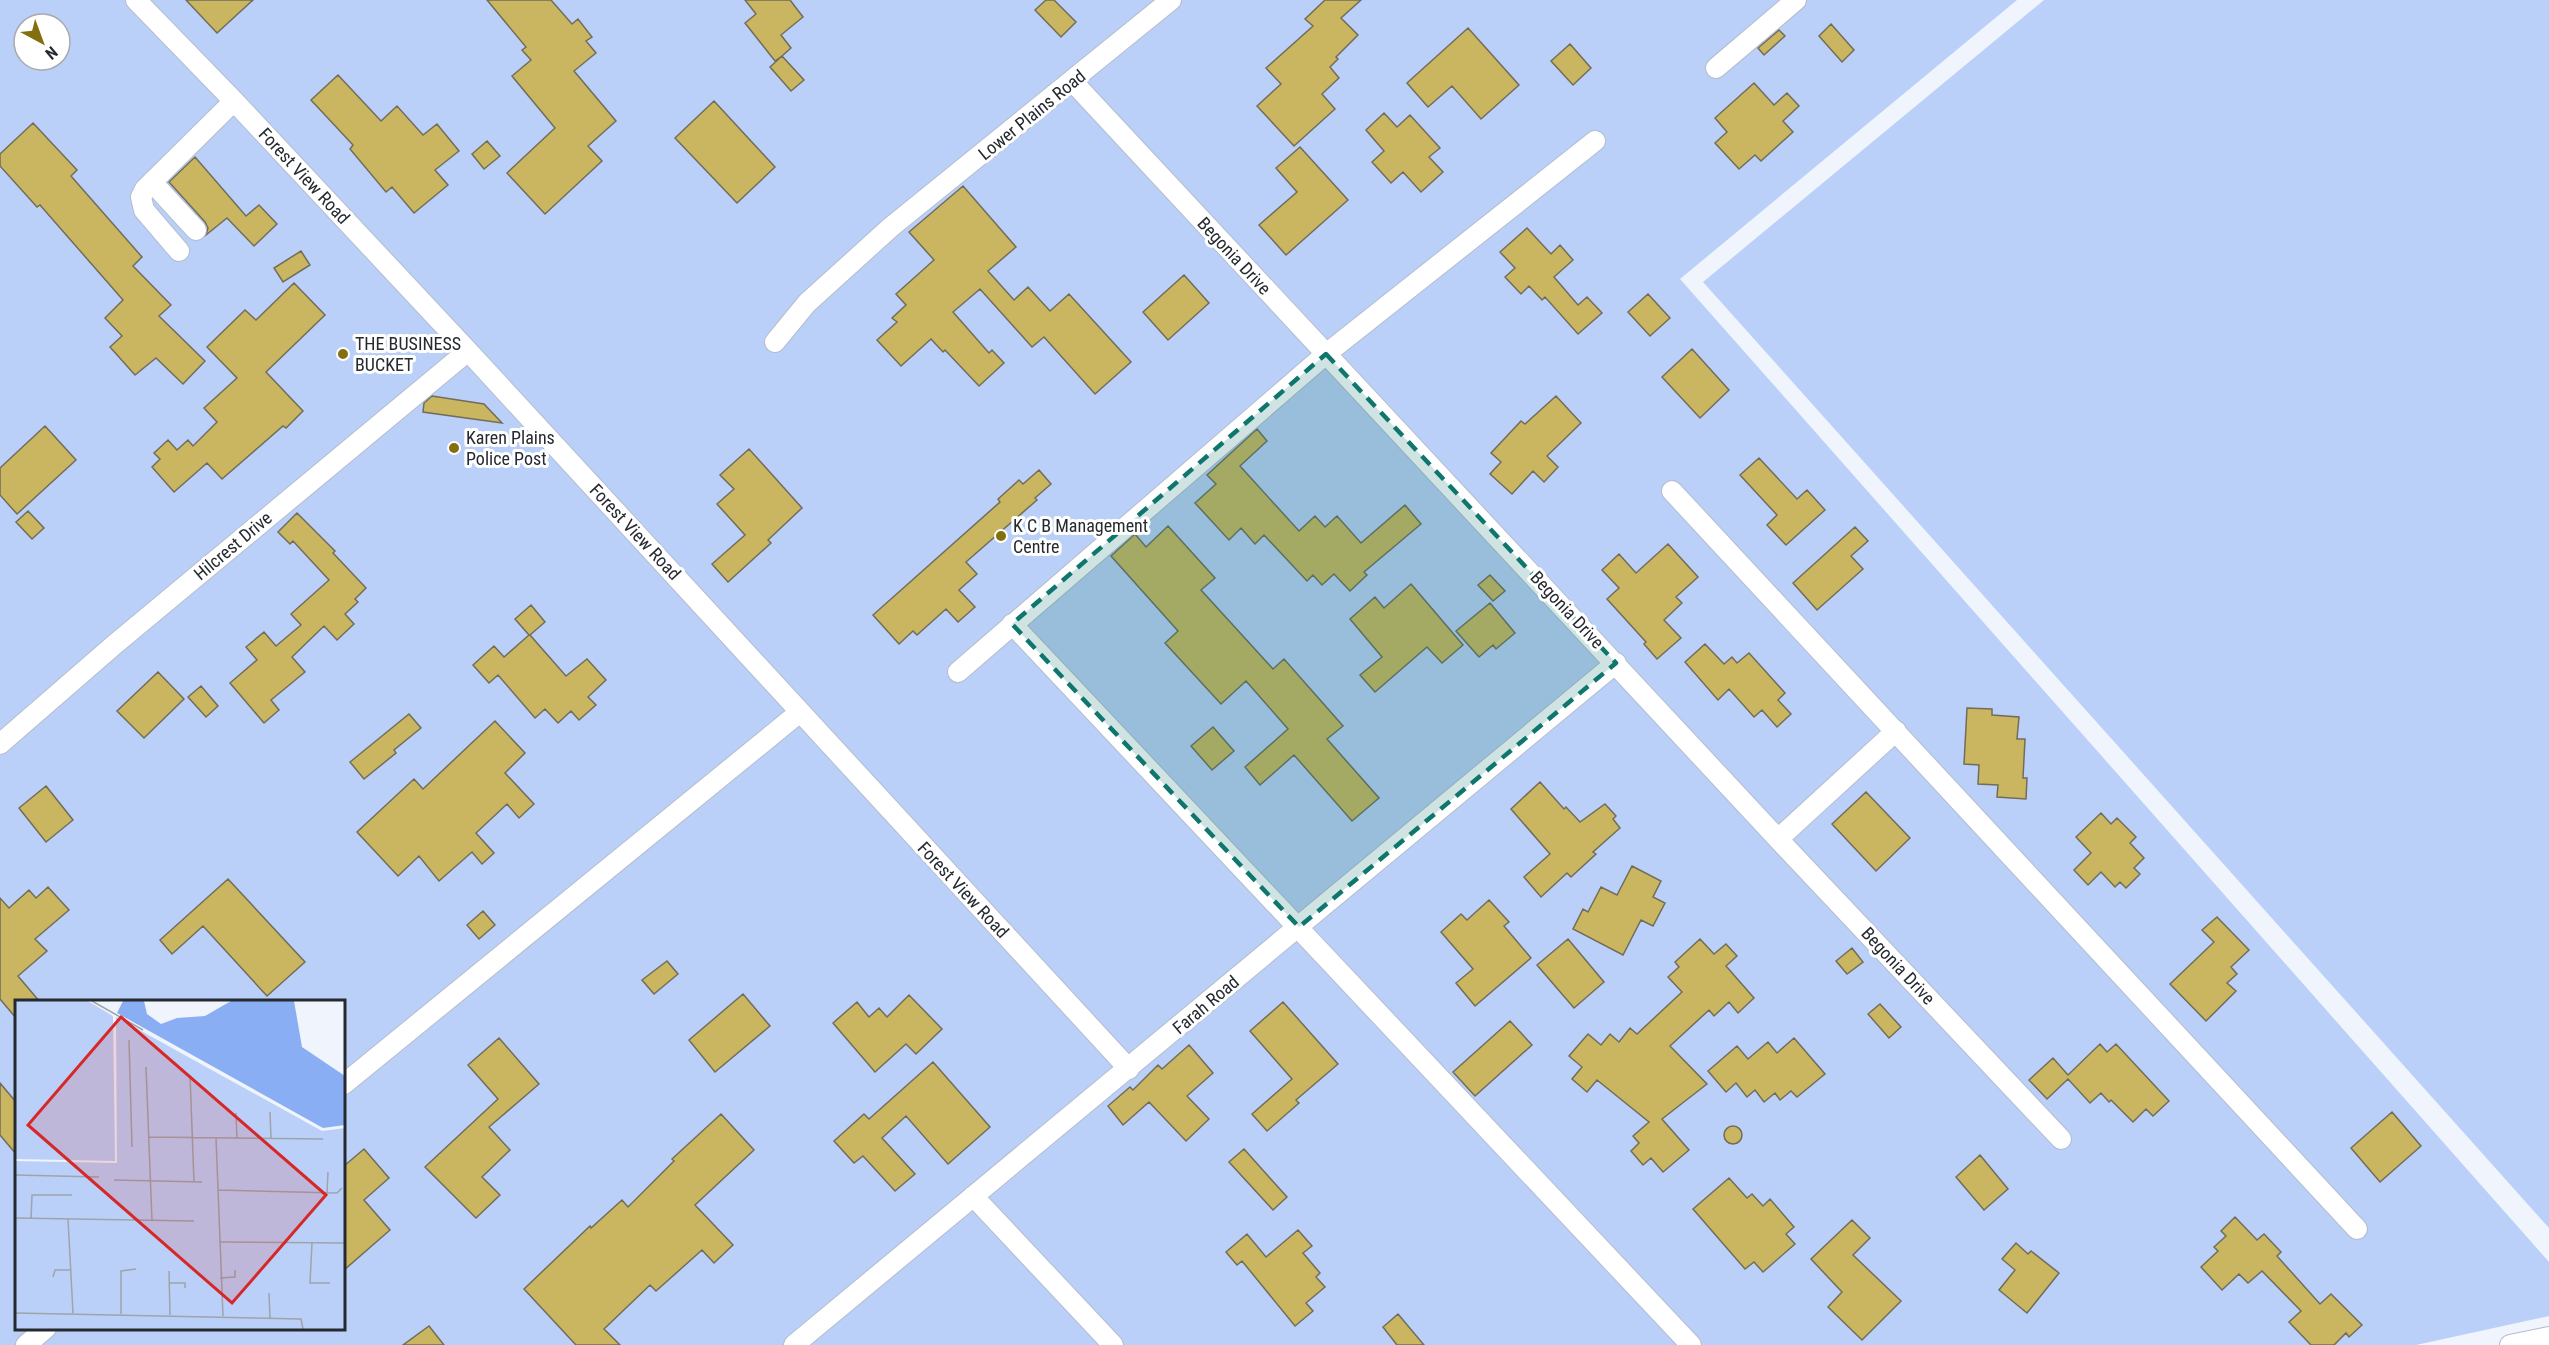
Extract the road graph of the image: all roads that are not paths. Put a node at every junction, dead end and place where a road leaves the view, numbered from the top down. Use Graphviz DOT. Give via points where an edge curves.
graph roads {
  1 [pos="136,0"];
  2 [pos="1171,0"];
  3 [pos="1797,0"];
  4 [pos="1716,68"];
  5 [pos="1073,82"];
  6 [pos="234,101"];
  7 [pos="1595,141"];
  8 [pos="152,182"];
  9 [pos="196,230"];
  10 [pos="179,251"];
  11 [pos="775,342"];
  12 [pos="468,351"];
  13 [pos="1326,354"];
  14 [pos="1672,491"];
  15 [pos="1012,624"];
  16 [pos="1616,663"];
  17 [pos="958,672"];
  18 [pos="800,712"];
  19 [pos="1896,731"];
  20 [pos="0,744"];
  21 [pos="1778,839"];
  22 [pos="1299,927"];
  23 [pos="1129,1069"];
  24 [pos="345,1083"];
  25 [pos="2061,1139"];
  26 [pos="973,1196"];
  27 [pos="2357,1229"];
  28 [pos="45,1330"];
  29 [pos="2549,1337"];
  30 [pos="26,1345"];
  31 [pos="794,1345"];
  32 [pos="1113,1345"];
  33 [pos="1691,1345"];
  34 [pos="2510,1345"];
  1 -- 6 [label="street, Forest View Road"];
  2 -- 5 [label="street, Lower Plains Road"];
  3 -- 4 [label="street"];
  5 -- 11 [label="street, Lower Plains Road" via="891,227 807,303"];
  5 -- 13 [label="street, Begonia Drive"];
  6 -- 8 [label="street"];
  6 -- 12 [label="street, Forest View Road"];
  7 -- 13 [label="street"];
  8 -- 9 [label="street"];
  8 -- 10 [label="street" via="145,189 141,204"];
  12 -- 18 [label="street, Forest View Road"];
  12 -- 20 [label="street, Hilcrest Drive"];
  13 -- 15 [label="street"];
  13 -- 16 [label="street, Begonia Drive"];
  14 -- 19 [label="street"];
  15 -- 17 [label="street"];
  15 -- 22 [label="street"];
  16 -- 21 [label="street, Begonia Drive"];
  16 -- 22 [label="street, Farah Road"];
  18 -- 23 [label="street, Forest View Road"];
  18 -- 24 [label="street"];
  19 -- 21 [label="street"];
  19 -- 27 [label="street"];
  21 -- 25 [label="street, Begonia Drive"];
  22 -- 23 [label="street, Farah Road"];
  22 -- 33 [label="street"];
  23 -- 26 [label="street, Farah Road"];
  26 -- 31 [label="street, Farah Road"];
  26 -- 32 [label="street"];
  28 -- 30 [label="street"];
  29 -- 34 [label="street"];
}
